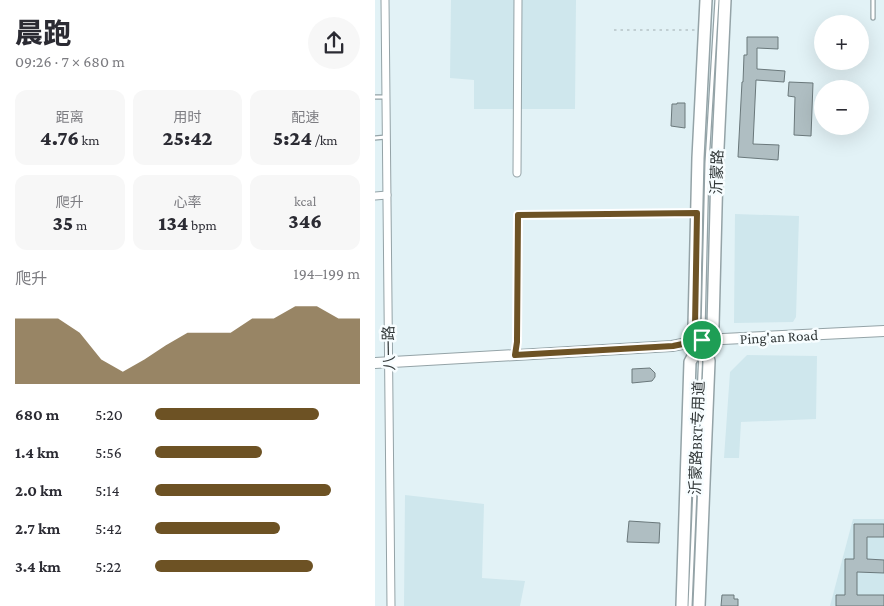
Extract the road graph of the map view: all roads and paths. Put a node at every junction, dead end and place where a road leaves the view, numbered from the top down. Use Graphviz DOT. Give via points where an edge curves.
graph roads {
  1 [pos="385,0"];
  2 [pos="518,0"];
  3 [pos="706,0"];
  4 [pos="717,0"];
  5 [pos="725,0"];
  6 [pos="873,0"];
  7 [pos="873,18"];
  8 [pos="614,30"];
  9 [pos="695,30"];
  10 [pos="375,97"];
  11 [pos="386,97"];
  12 [pos="386,137"];
  13 [pos="375,138"];
  14 [pos="517,173"];
  15 [pos="375,196"];
  16 [pos="387,196"];
  17 [pos="697,213"];
  18 [pos="884,331"];
  19 [pos="702,340"];
  20 [pos="515,355"];
  21 [pos="389,362"];
  22 [pos="375,363"];
  23 [pos="391,606"];
  24 [pos="682,606"];
  25 [pos="690,606"];
  26 [pos="699,606"];
  1 -- 11 [label="street, 八一路"];
  2 -- 14 [label="street"];
  3 -- 17 [label="main road, 沂蒙路"];
  4 -- 19 [label="lane, 沂蒙路BRT专用道" via="707,162"];
  5 -- 19 [label="main road, 沂蒙路" via="713,326"];
  6 -- 7 [label="lane"];
  8 -- 9 [label="path"];
  10 -- 11 [label="lane"];
  11 -- 12 [label="street, 八一路"];
  12 -- 13 [label="lane"];
  12 -- 16 [label="street, 八一路"];
  15 -- 16 [label="street"];
  16 -- 21 [label="street, 八一路"];
  17 -- 19 [label="main road, 沂蒙路" via="695,326"];
  17 -- 20 [label="lane" via="518,215"];
  18 -- 19 [label="main road, Ping'an Road"];
  19 -- 20 [label="main road, Ping'an Road" via="673,346"];
  19 -- 24 [label="main road, 沂蒙路" via="690,362"];
  19 -- 25 [label="lane, 沂蒙路BRT专用道"];
  19 -- 26 [label="main road, 沂蒙路" via="709,361"];
  20 -- 21 [label="main road, Ping'an Road"];
  21 -- 22 [label="main road, Ping'an Road"];
  21 -- 23 [label="street, 八一路"];
}
